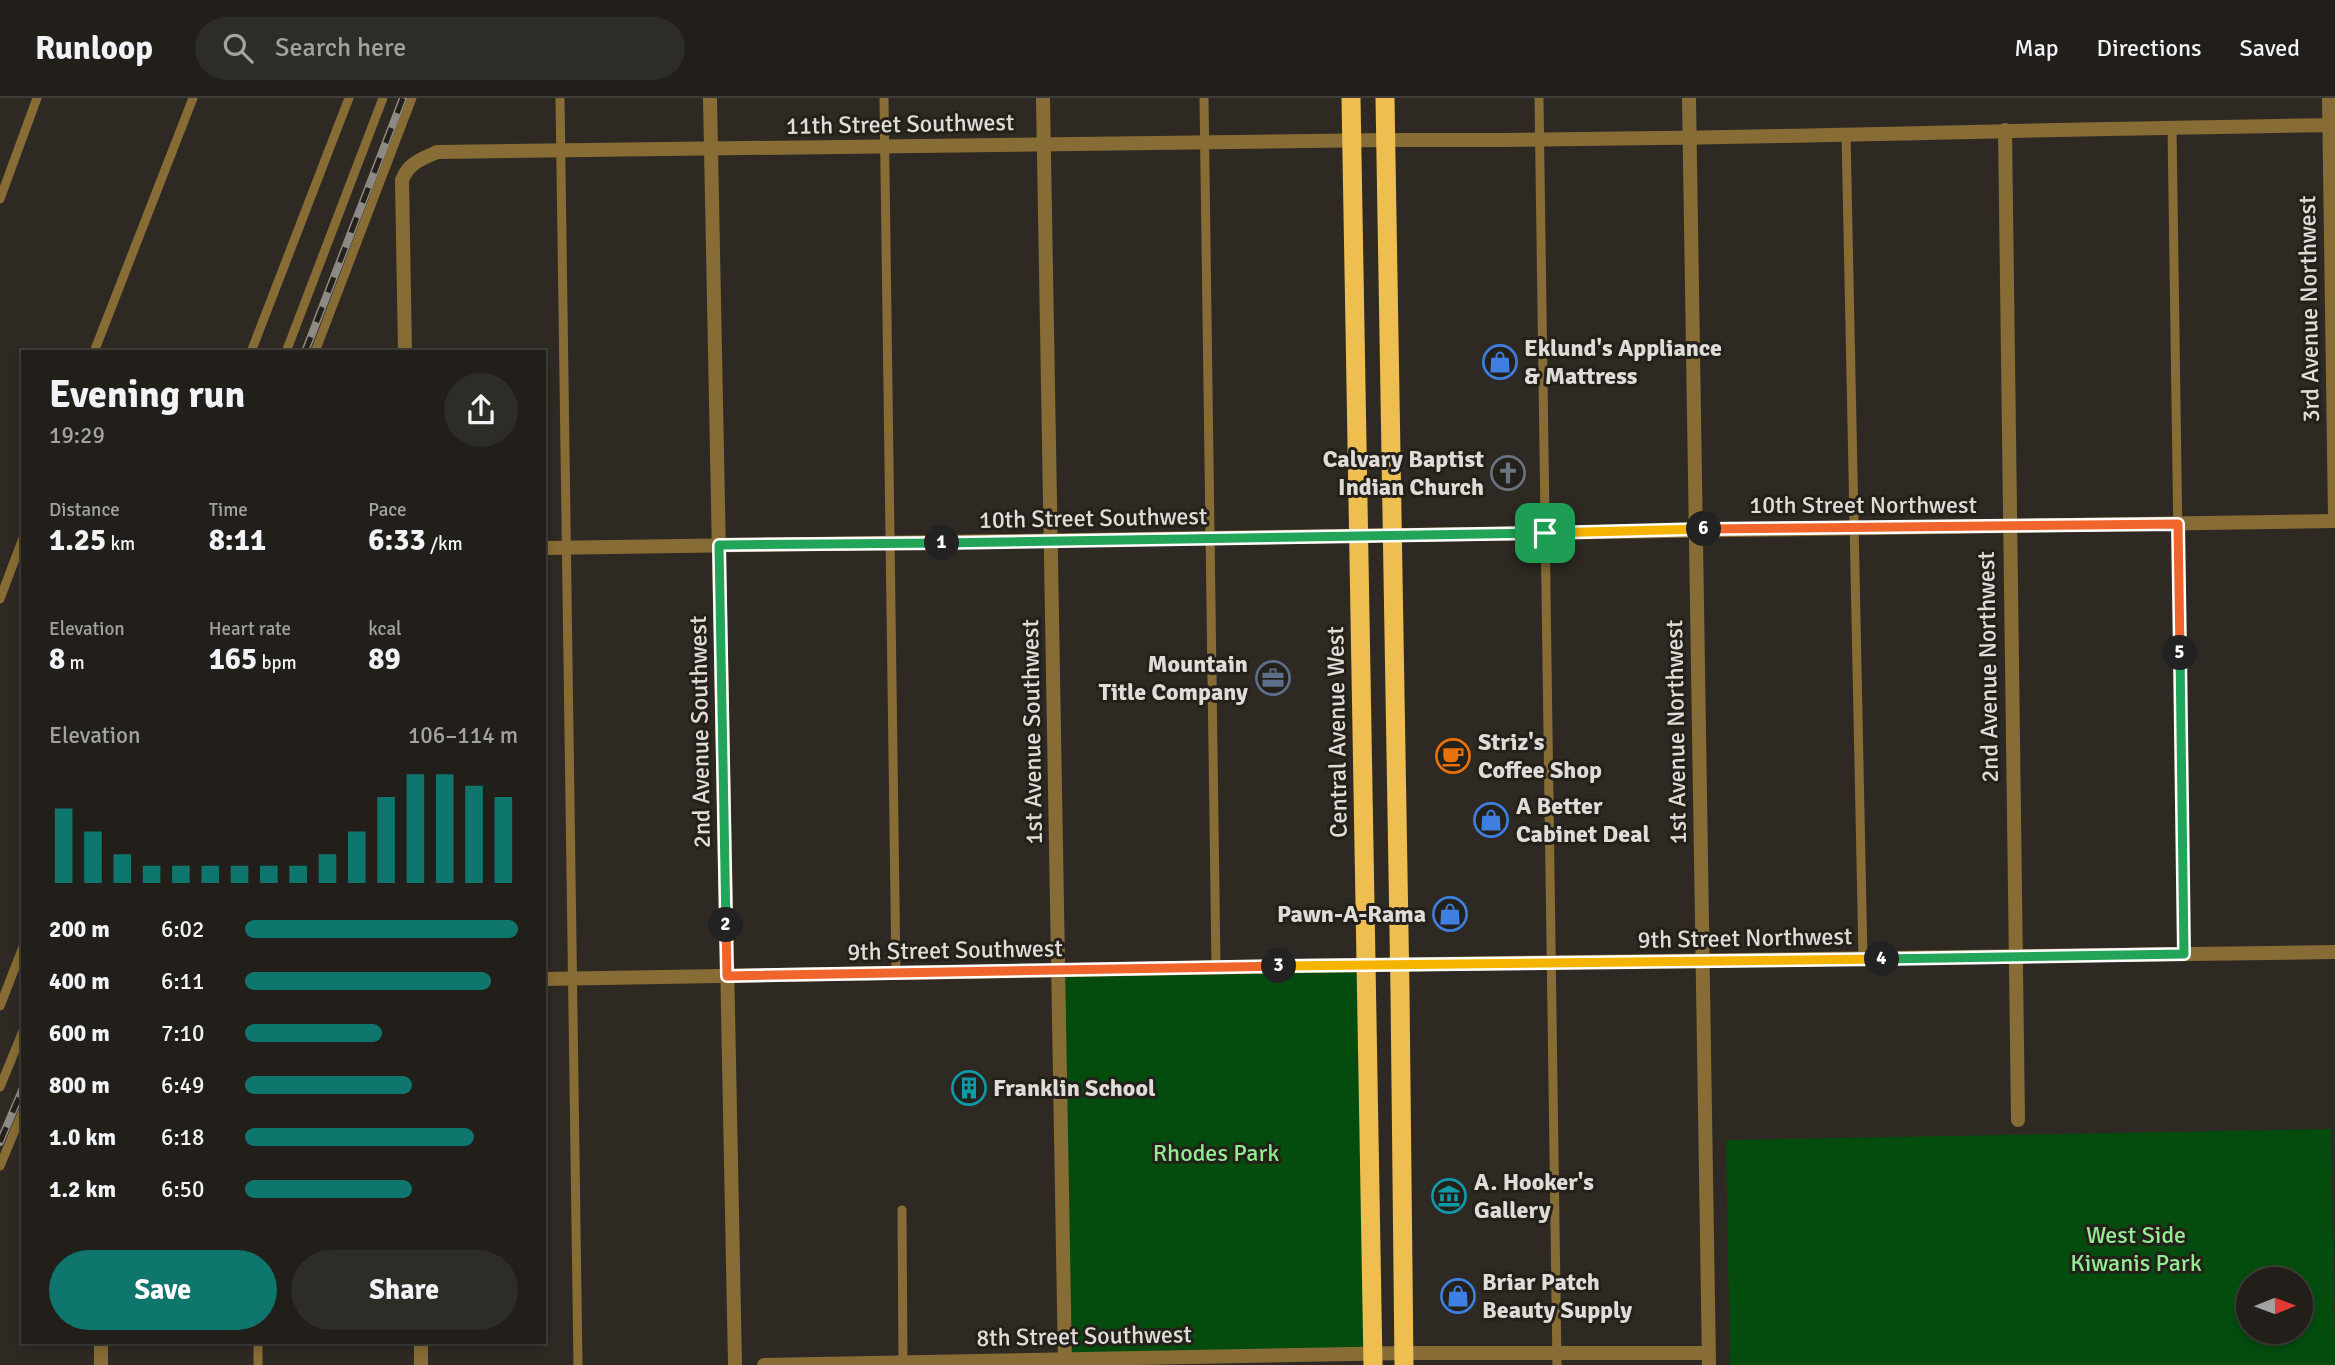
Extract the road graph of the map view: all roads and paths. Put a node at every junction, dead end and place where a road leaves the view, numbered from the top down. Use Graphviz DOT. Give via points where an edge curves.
graph roads {
  1 [pos="37,98"];
  2 [pos="193,98"];
  3 [pos="349,98"];
  4 [pos="383,98"];
  5 [pos="412,98"];
  6 [pos="560,98"];
  7 [pos="710,98"];
  8 [pos="884,98"];
  9 [pos="1044,98"];
  10 [pos="1204,98"];
  11 [pos="1351,98"];
  12 [pos="1385,98"];
  13 [pos="1539,98"];
  14 [pos="1689,98"];
  15 [pos="2329,98"];
  16 [pos="2332,125"];
  17 [pos="2172,127"];
  18 [pos="2005,130"];
  19 [pos="1846,133"];
  20 [pos="1690,138"];
  21 [pos="1352,141"];
  22 [pos="1385,141"];
  23 [pos="1539,141"];
  24 [pos="1205,143"];
  25 [pos="1044,145"];
  26 [pos="885,147"];
  27 [pos="711,149"];
  28 [pos="561,151"];
  29 [pos="0,199"];
  30 [pos="95,350"];
  31 [pos="252,350"];
  32 [pos="287,350"];
  33 [pos="316,350"];
  34 [pos="405,350"];
  35 [pos="2335,520"];
  36 [pos="2178,524"];
  37 [pos="2010,527"];
  38 [pos="1854,528"];
  39 [pos="1696,529"];
  40 [pos="1545,533"];
  41 [pos="1391,536"];
  42 [pos="1359,537"];
  43 [pos="1209,539"];
  44 [pos="1051,541"];
  45 [pos="21,543"];
  46 [pos="892,543"];
  47 [pos="719,545"];
  48 [pos="568,547"];
  49 [pos="546,548"];
  50 [pos="0,599"];
  51 [pos="21,952"];
  52 [pos="2335,952"];
  53 [pos="2184,954"];
  54 [pos="2014,957"];
  55 [pos="1863,959"];
  56 [pos="1703,961"];
  57 [pos="1551,964"];
  58 [pos="1365,965"];
  59 [pos="1400,966"];
  60 [pos="1216,967"];
  61 [pos="1059,972"];
  62 [pos="895,974"];
  63 [pos="727,976"];
  64 [pos="546,979"];
  65 [pos="573,979"];
  66 [pos="0,1006"];
  67 [pos="21,1036"];
  68 [pos="0,1087"];
  69 [pos="21,1116"];
  70 [pos="2018,1120"];
  71 [pos="0,1166"];
  72 [pos="902,1210"];
  73 [pos="101,1344"];
  74 [pos="258,1344"];
  75 [pos="421,1344"];
  76 [pos="1404,1359"];
  77 [pos="1557,1359"];
  78 [pos="1708,1359"];
  79 [pos="1373,1360"];
  80 [pos="1223,1361"];
  81 [pos="1065,1362"];
  82 [pos="903,1364"];
  83 [pos="102,1365"];
  84 [pos="258,1365"];
  85 [pos="421,1365"];
  86 [pos="578,1365"];
  87 [pos="735,1365"];
  88 [pos="764,1365"];
  1 -- 29 [label="lane"];
  2 -- 30 [label="lane"];
  3 -- 31 [label="lane"];
  4 -- 32 [label="lane"];
  5 -- 33 [label="lane"];
  6 -- 28 [label="lane"];
  7 -- 27 [label="street, 2nd Avenue Southwest"];
  8 -- 26 [label="lane"];
  9 -- 25 [label="street, 1st Avenue Southwest"];
  10 -- 24 [label="lane"];
  11 -- 21 [label="highway, Central Avenue West"];
  12 -- 22 [label="highway"];
  13 -- 23 [label="lane"];
  14 -- 20 [label="street, 1st Avenue Northwest"];
  15 -- 16 [label="street, 3rd Avenue Northwest"];
  16 -- 17 [label="street, 11th Street Southwest"];
  16 -- 35 [label="street, 3rd Avenue Northwest"];
  17 -- 18 [label="street, 11th Street Southwest"];
  17 -- 36 [label="lane"];
  18 -- 19 [label="street, 11th Street Southwest"];
  18 -- 37 [label="street, 2nd Avenue Northwest"];
  19 -- 20 [label="street, 11th Street Southwest"];
  19 -- 38 [label="lane"];
  20 -- 23 [label="street, 11th Street Southwest"];
  20 -- 39 [label="street, 1st Avenue Northwest"];
  21 -- 22 [label="street, 11th Street Southwest"];
  21 -- 24 [label="street, 11th Street Southwest"];
  21 -- 42 [label="highway, Central Avenue West"];
  22 -- 23 [label="street, 11th Street Southwest"];
  22 -- 41 [label="highway"];
  23 -- 40 [label="lane"];
  24 -- 25 [label="street, 11th Street Southwest"];
  24 -- 43 [label="lane"];
  25 -- 26 [label="street, 11th Street Southwest"];
  25 -- 44 [label="street, 1st Avenue Southwest"];
  26 -- 27 [label="street, 11th Street Southwest"];
  26 -- 46 [label="lane"];
  27 -- 28 [label="street, 11th Street Southwest"];
  27 -- 47 [label="street, 2nd Avenue Southwest"];
  28 -- 34 [label="street, 11th Street Southwest" via="437,152 407,169 402,180"];
  28 -- 48 [label="lane"];
  35 -- 36 [label="street, 10th Street Northwest"];
  36 -- 37 [label="street, 10th Street Northwest"];
  36 -- 53 [label="lane"];
  37 -- 38 [label="street, 10th Street Northwest"];
  37 -- 54 [label="street, 2nd Avenue Northwest"];
  38 -- 39 [label="street, 10th Street Northwest"];
  38 -- 55 [label="lane"];
  39 -- 40 [label="street, 10th Street Northwest"];
  39 -- 56 [label="street, 1st Avenue Northwest"];
  40 -- 41 [label="street, 10th Street Northwest"];
  40 -- 57 [label="lane"];
  41 -- 42 [label="street, 10th Street Southwest"];
  41 -- 59 [label="highway"];
  42 -- 43 [label="street, 10th Street Southwest"];
  42 -- 58 [label="highway, Central Avenue West"];
  43 -- 44 [label="street, 10th Street Southwest"];
  43 -- 60 [label="lane"];
  44 -- 46 [label="street, 10th Street Southwest"];
  44 -- 61 [label="street, 1st Avenue Southwest"];
  45 -- 50 [label="lane"];
  46 -- 47 [label="street, 10th Street Southwest"];
  46 -- 62 [label="lane"];
  47 -- 48 [label="street, 10th Street Southwest"];
  47 -- 63 [label="street, 2nd Avenue Southwest"];
  48 -- 49 [label="street, 10th Street Southwest"];
  48 -- 65 [label="lane"];
  51 -- 66 [label="lane"];
  52 -- 53 [label="street, 9th Street Northwest"];
  53 -- 54 [label="street, 9th Street Northwest"];
  54 -- 55 [label="street, 9th Street Northwest"];
  54 -- 70 [label="street, 2nd Avenue Northwest"];
  55 -- 56 [label="street, 9th Street Northwest"];
  56 -- 57 [label="street, 9th Street Northwest"];
  56 -- 78 [label="street, 1st Avenue Northwest"];
  57 -- 59 [label="street, 9th Street Northwest"];
  57 -- 77 [label="lane"];
  58 -- 59 [label="street, 9th Street Northwest"];
  58 -- 60 [label="street, 9th Street Southwest"];
  58 -- 79 [label="highway, Central Avenue West"];
  59 -- 76 [label="highway"];
  60 -- 61 [label="street, 9th Street Southwest"];
  61 -- 62 [label="street, 9th Street Southwest"];
  61 -- 81 [label="street, 1st Avenue Southwest"];
  62 -- 63 [label="street, 9th Street Southwest"];
  63 -- 65 [label="street, 9th Street Southwest"];
  63 -- 87 [label="street, 2nd Avenue Southwest"];
  64 -- 65 [label="street, 9th Street Southwest"];
  65 -- 86 [label="lane"];
  67 -- 68 [label="lane"];
  69 -- 71 [label="lane"];
  72 -- 82 [label="lane"];
  73 -- 83 [label="street"];
  74 -- 84 [label="lane"];
  75 -- 85 [label="street"];
  76 -- 77 [label="street, 8th Street Southwest"];
  76 -- 79 [label="street, 8th Street Southwest"];
  77 -- 78 [label="street, 8th Street Southwest"];
  79 -- 80 [label="street, 8th Street Southwest"];
  80 -- 81 [label="street, 8th Street Southwest"];
  81 -- 82 [label="street, 8th Street Southwest"];
  82 -- 88 [label="street, 8th Street Southwest"];
}
